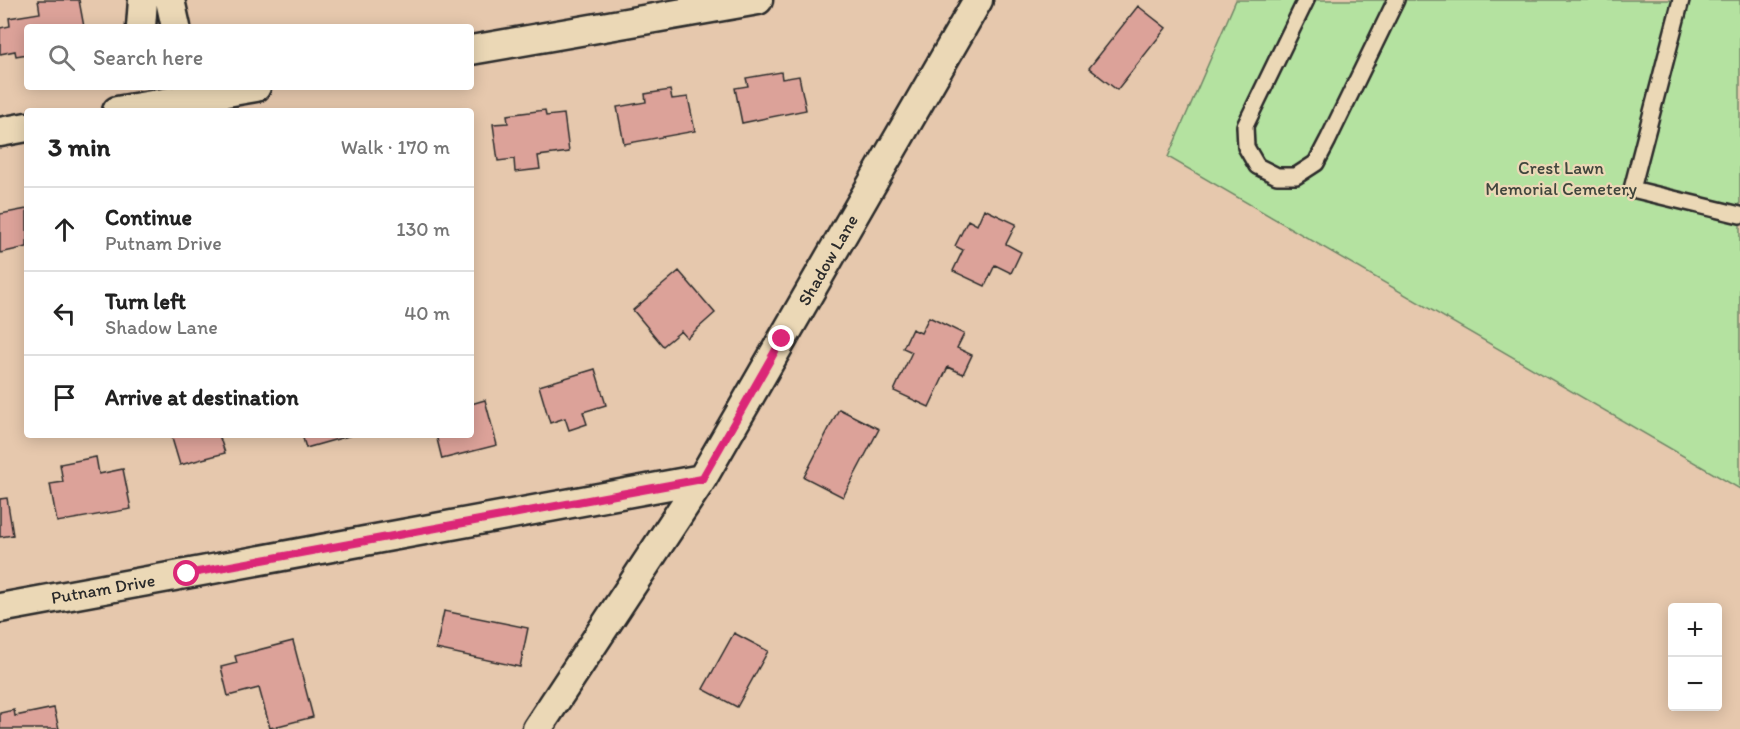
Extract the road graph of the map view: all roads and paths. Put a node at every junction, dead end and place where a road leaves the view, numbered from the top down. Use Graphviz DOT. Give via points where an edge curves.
graph roads {
  1 [pos="143,0"];
  2 [pos="170,0"];
  3 [pos="758,0"];
  4 [pos="978,0"];
  5 [pos="1306,0"];
  6 [pos="1396,0"];
  7 [pos="1682,0"];
  8 [pos="141,24"];
  9 [pos="175,24"];
  10 [pos="474,49"];
  11 [pos="222,90"];
  12 [pos="187,93"];
  13 [pos="123,103"];
  14 [pos="24,128"];
  15 [pos="0,132"];
  16 [pos="1740,216"];
  17 [pos="702,479"];
  18 [pos="0,608"];
  19 [pos="537,729"];
  1 -- 8 [label="street"];
  2 -- 9 [label="street"];
  3 -- 10 [label="street"];
  4 -- 17 [label="street, Shadow Lane"];
  5 -- 6 [label="lane" via="1245,126 1246,147 1257,166 1277,176 1296,176 1316,163"];
  7 -- 16 [label="lane" via="1632,189"];
  11 -- 12 [label="street"];
  12 -- 13 [label="street"];
  14 -- 15 [label="street"];
  17 -- 18 [label="street, Putnam Drive"];
  17 -- 19 [label="street, Shadow Lane"];
}
